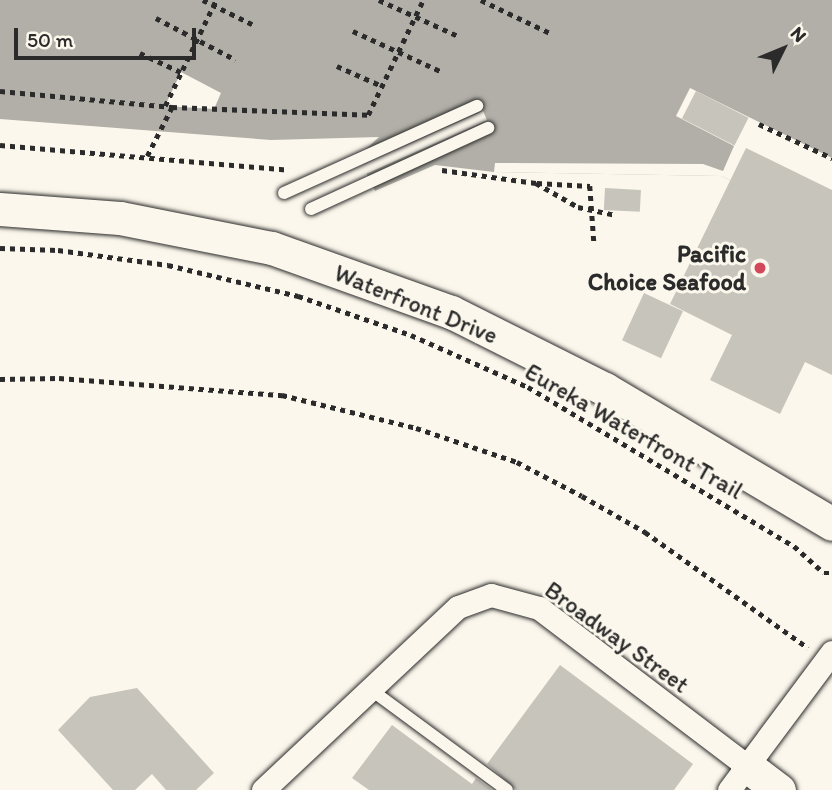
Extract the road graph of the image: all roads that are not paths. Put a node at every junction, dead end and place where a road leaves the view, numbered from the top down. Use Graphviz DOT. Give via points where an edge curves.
graph roads {
  1 [pos="477,106"];
  2 [pos="488,128"];
  3 [pos="284,193"];
  4 [pos="0,209"];
  5 [pos="311,209"];
  6 [pos="832,524"];
  7 [pos="829,657"];
  8 [pos="370,689"];
  9 [pos="738,778"];
  10 [pos="263,790"];
  11 [pos="507,790"];
  12 [pos="779,790"];
  1 -- 3 [label="lane"];
  2 -- 5 [label="lane"];
  4 -- 6 [label="street, Waterfront Drive" via="120,218 272,248 451,312 605,389"];
  7 -- 9 [label="street"];
  8 -- 9 [label="street, Broadway Street" via="458,607 491,595 507,597 539,608"];
  8 -- 10 [label="street, Broadway Street"];
  8 -- 11 [label="lane"];
  9 -- 12 [label="street"];
}
